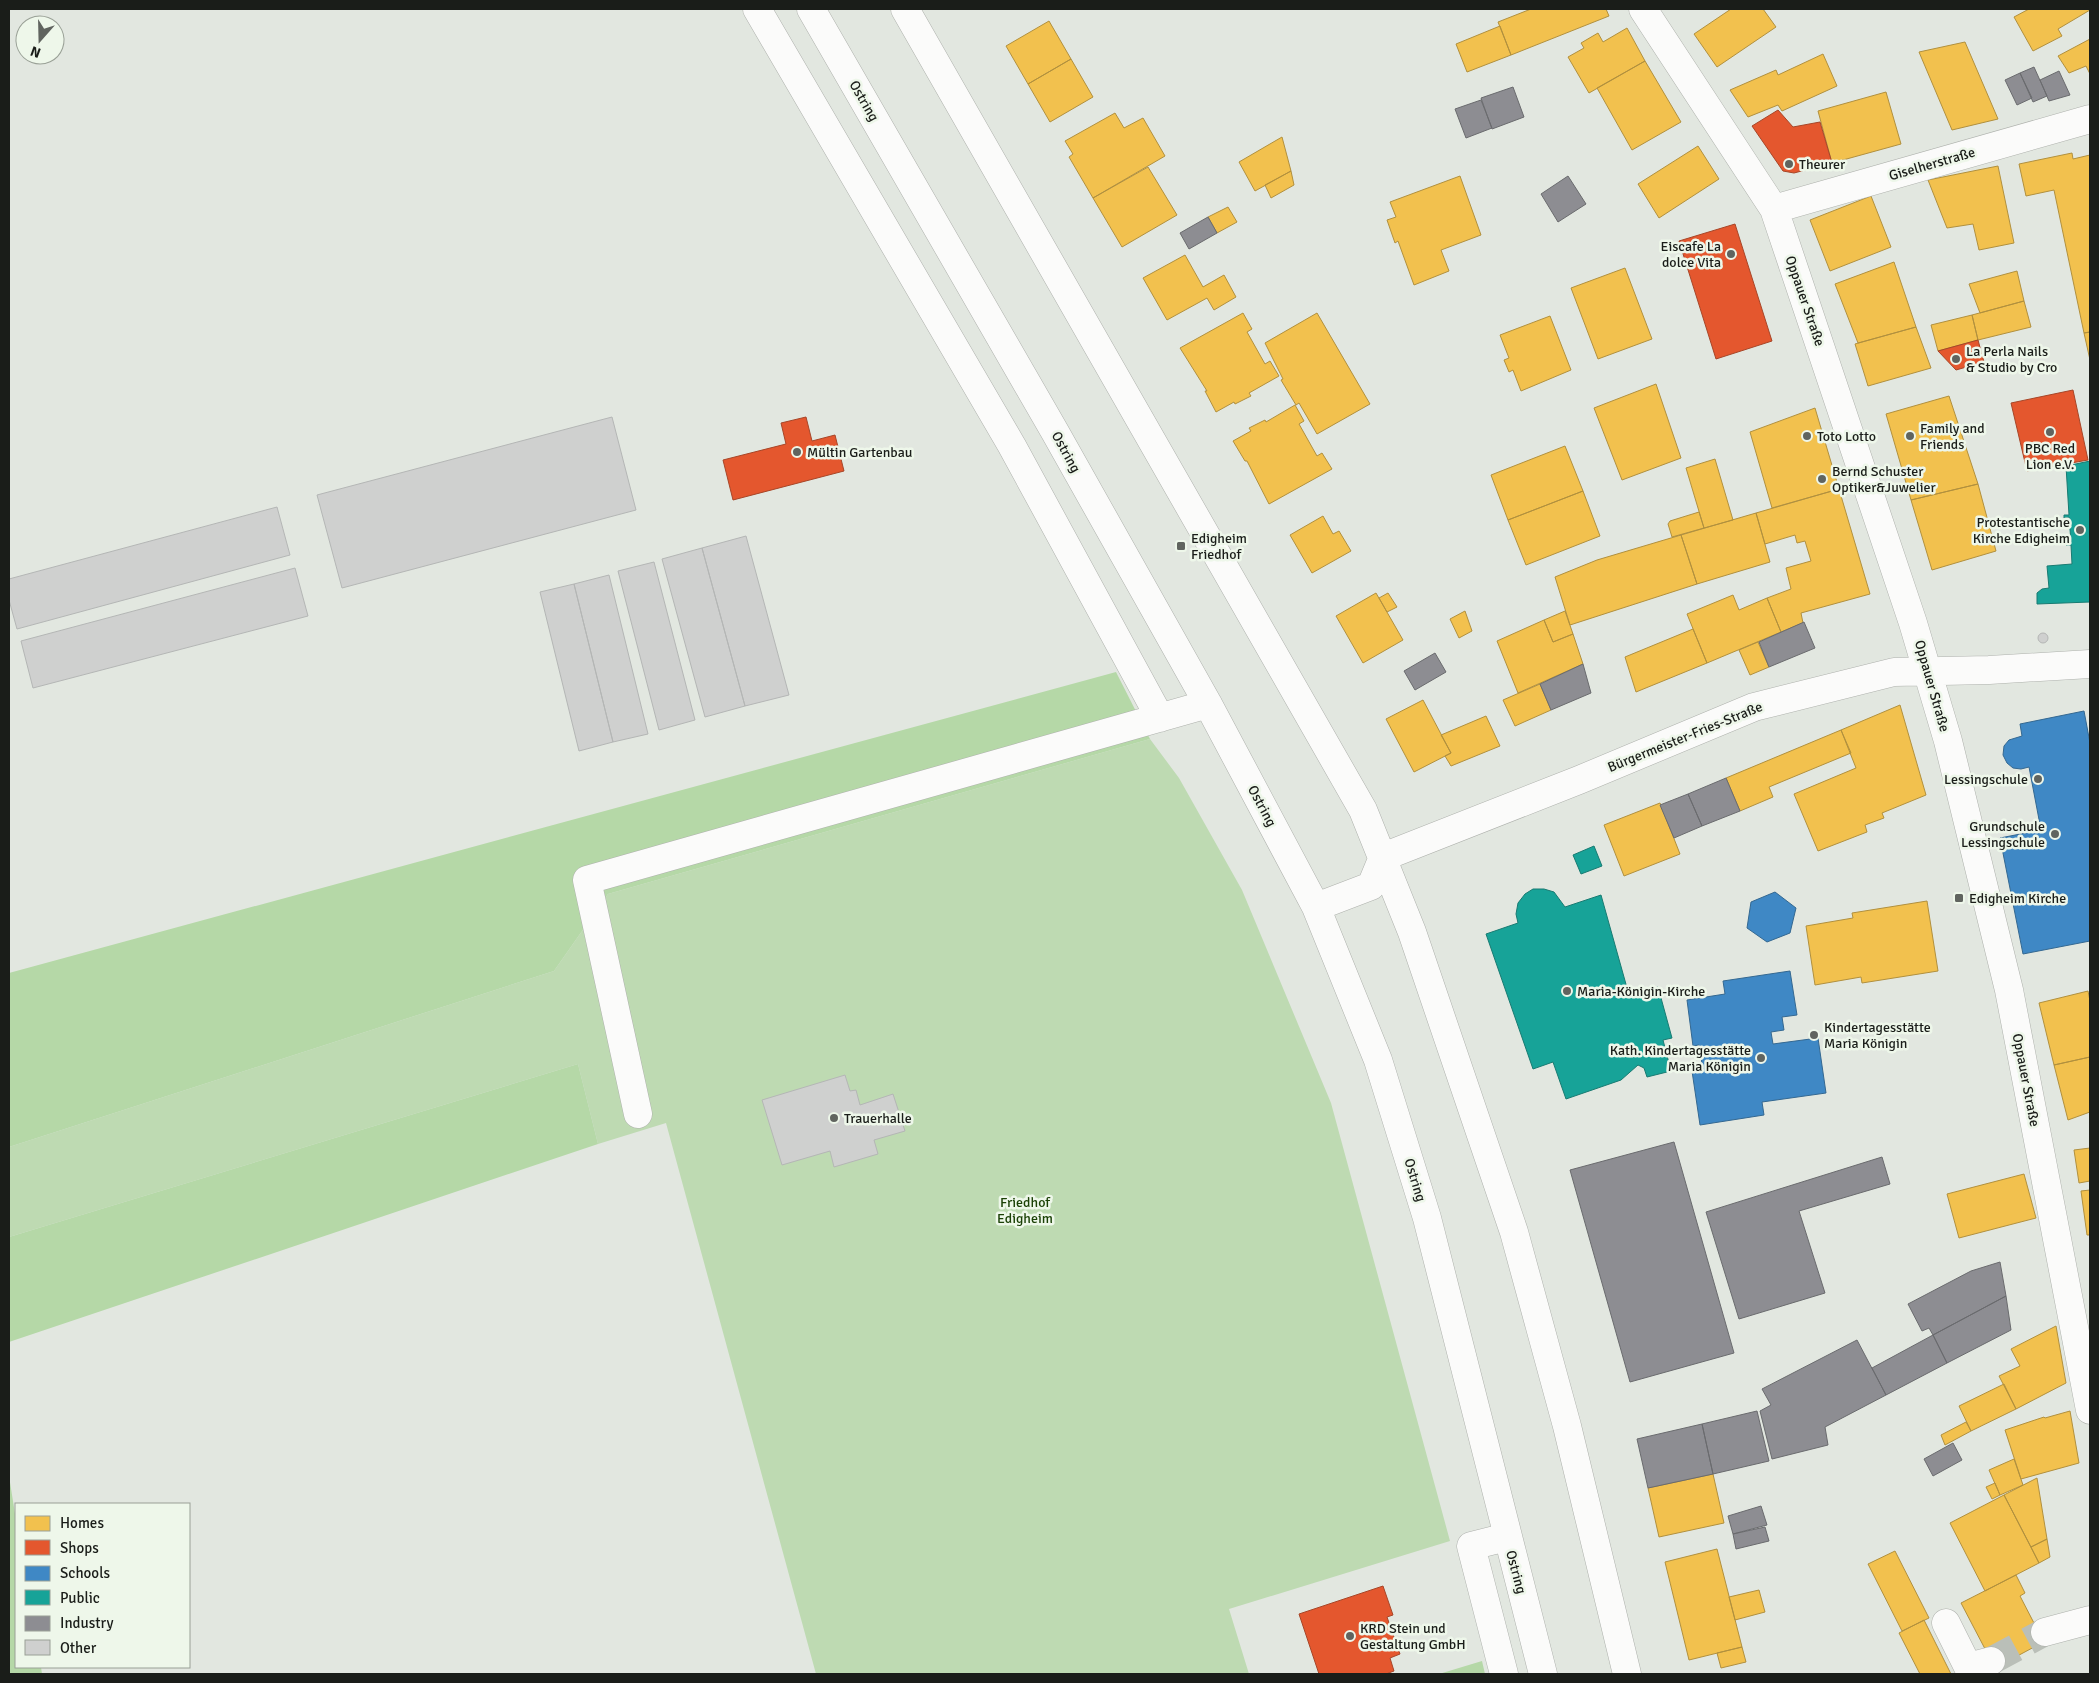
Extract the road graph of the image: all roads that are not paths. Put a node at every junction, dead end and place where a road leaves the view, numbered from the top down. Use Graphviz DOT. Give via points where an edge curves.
graph roads {
  1 [pos="757,9"];
  2 [pos="811,9"];
  3 [pos="905,9"];
  4 [pos="1643,9"];
  5 [pos="2090,119"];
  6 [pos="1774,209"];
  7 [pos="2090,664"];
  8 [pos="1927,670"];
  9 [pos="1208,704"];
  10 [pos="1160,718"];
  11 [pos="1383,857"];
  12 [pos="1316,907"];
  13 [pos="638,1114"];
  14 [pos="2090,1410"];
  15 [pos="1507,1537"];
  16 [pos="2090,1620"];
  17 [pos="1946,1623"];
  18 [pos="2046,1632"];
  19 [pos="1991,1661"];
  20 [pos="1504,1674"];
  21 [pos="1543,1674"];
  22 [pos="1627,1674"];
  1 -- 10 [label="street" via="1012,446"];
  2 -- 9 [label="street, Ostring"];
  3 -- 11 [label="street" via="1363,810"];
  4 -- 6 [label="street, Oppauer Straße"];
  5 -- 6 [label="street, Giselherstraße"];
  6 -- 8 [label="street, Oppauer Straße"];
  7 -- 8 [label="street, Bürgermeister-Fries-Straße"];
  8 -- 11 [label="street, Bürgermeister-Fries-Straße" via="1894,672 1754,707"];
  8 -- 14 [label="street, Oppauer Straße" via="1948,741 2009,990"];
  9 -- 10 [label="street"];
  9 -- 12 [label="street, Ostring"];
  10 -- 13 [label="street" via="587,880"];
  11 -- 12 [label="street" via="1371,886"];
  11 -- 22 [label="street" via="1412,932 1514,1232 1567,1426"];
  12 -- 15 [label="street, Ostring" via="1378,1060 1427,1218"];
  15 -- 20 [label="street" via="1471,1546"];
  15 -- 21 [label="street, Ostring"];
  16 -- 18 [label="street"];
  17 -- 19 [label="street" via="1968,1667"];
}
